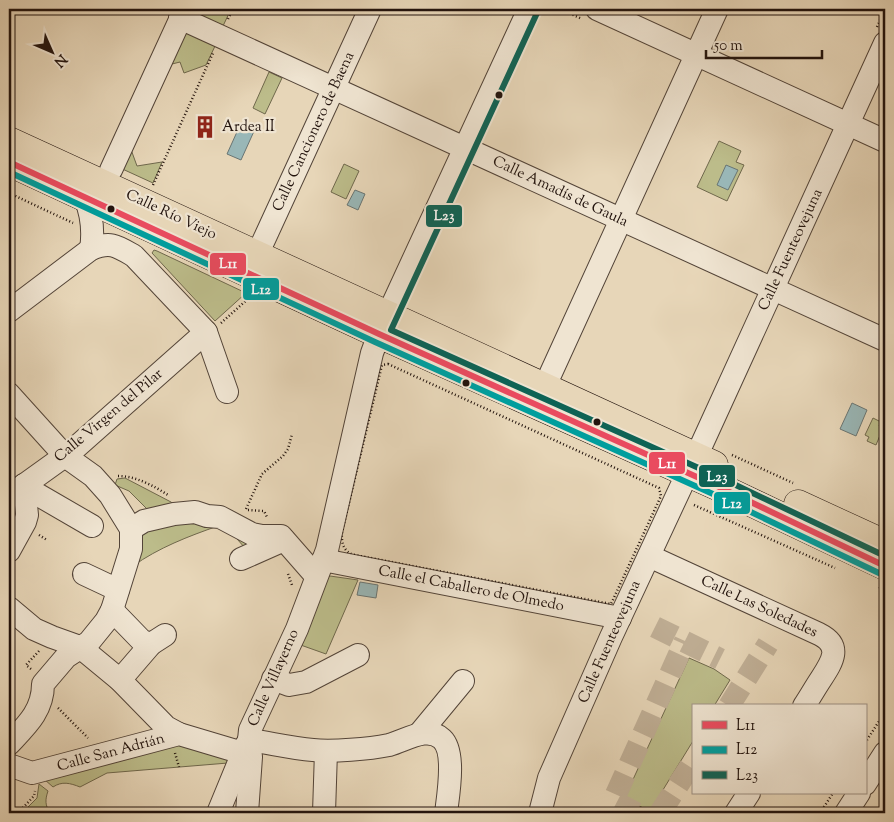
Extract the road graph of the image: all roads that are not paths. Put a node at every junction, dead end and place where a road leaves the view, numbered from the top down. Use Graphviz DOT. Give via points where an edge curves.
graph roads {
  1 [pos="370,9"];
  2 [pos="528,9"];
  3 [pos="717,9"];
  4 [pos="183,14"];
  5 [pos="591,15"];
  6 [pos="879,38"];
  7 [pos="696,54"];
  8 [pos="334,88"];
  9 [pos="848,124"];
  10 [pos="9,141"];
  11 [pos="885,141"];
  12 [pos="464,148"];
  13 [pos="9,162"];
  14 [pos="111,170"];
  15 [pos="85,197"];
  16 [pos="620,220"];
  17 [pos="143,223"];
  18 [pos="91,249"];
  19 [pos="257,255"];
  20 [pos="134,256"];
  21 [pos="773,290"];
  22 [pos="9,311"];
  23 [pos="383,325"];
  24 [pos="206,332"];
  25 [pos="885,340"];
  26 [pos="545,386"];
  27 [pos="227,392"];
  28 [pos="9,394"];
  29 [pos="65,456"];
  30 [pos="692,465"];
  31 [pos="16,491"];
  32 [pos="92,526"];
  33 [pos="132,529"];
  34 [pos="279,542"];
  35 [pos="885,544"];
  36 [pos="9,551"];
  37 [pos="649,556"];
  38 [pos="241,560"];
  39 [pos="319,568"];
  40 [pos="84,574"];
  41 [pos="881,576"];
  42 [pos="115,600"];
  43 [pos="9,608"];
  44 [pos="614,611"];
  45 [pos="80,647"];
  46 [pos="358,655"];
  47 [pos="273,679"];
  48 [pos="120,680"];
  49 [pos="463,681"];
  50 [pos="805,704"];
  51 [pos="420,733"];
  52 [pos="179,734"];
  53 [pos="9,744"];
  54 [pos="246,746"];
  55 [pos="326,751"];
  56 [pos="885,753"];
  57 [pos="9,765"];
  58 [pos="866,782"];
  59 [pos="748,794"];
  60 [pos="858,794"];
  61 [pos="218,813"];
  62 [pos="247,813"];
  63 [pos="324,813"];
  64 [pos="446,813"];
  65 [pos="540,813"];
  66 [pos="736,813"];
  67 [pos="846,813"];
  1 -- 8 [label="street, Calle Cancionero de Baena"];
  2 -- 12 [label="street, Calle Villayerno"];
  3 -- 7 [label="street"];
  4 -- 8 [label="street, Calle Amadís de Gaula" via="220,36"];
  4 -- 14 [label="street"];
  5 -- 7 [label="street"];
  6 -- 9 [label="street, Calle Fuenteovejuna"];
  7 -- 9 [label="street"];
  7 -- 16 [label="street"];
  8 -- 12 [label="street, Calle Amadís de Gaula"];
  8 -- 19 [label="street, Calle Cancionero de Baena"];
  9 -- 11 [label="street"];
  9 -- 21 [label="street, Calle Fuenteovejuna"];
  10 -- 19 [label="main road, Calle Río Viejo"];
  12 -- 16 [label="street, Calle Amadís de Gaula"];
  12 -- 23 [label="street, Calle Villayerno"];
  13 -- 15 [label="main road, Calle Río Viejo"];
  15 -- 17 [label="main road, Calle Río Viejo"];
  15 -- 18 [label="street" via="93,227"];
  16 -- 21 [label="street, Calle Amadís de Gaula"];
  16 -- 26 [label="street"];
  17 -- 20 [label="street, Calle Río Viejo" via="135,226 128,236 127,242"];
  17 -- 23 [label="main road, Calle Río Viejo"];
  18 -- 20 [label="street" via="111,244"];
  18 -- 22 [label="street"];
  19 -- 23 [label="main road, Calle Río Viejo"];
  20 -- 24 [label="street"];
  21 -- 25 [label="street, Calle Amadís de Gaula"];
  21 -- 30 [label="street, Calle Fuenteovejuna"];
  23 -- 26 [label="main road, Calle Río Viejo"];
  23 -- 30 [label="main road, Calle Río Viejo"];
  23 -- 39 [label="street, Calle Villayerno" via="372,353 327,550"];
  24 -- 27 [label="street"];
  24 -- 29 [label="street, Calle Virgen del Pilar"];
  26 -- 30 [label="main road, Calle Río Viejo"];
  28 -- 29 [label="street"];
  29 -- 31 [label="street, Calle Virgen del Pilar"];
  29 -- 33 [label="street" via="93,476"];
  30 -- 35 [label="main road, Calle Río Viejo"];
  30 -- 37 [label="street, Calle Fuenteovejuna"];
  30 -- 41 [label="main road, Calle Río Viejo"];
  31 -- 32 [label="street" via="35,493"];
  31 -- 36 [label="street" via="27,515"];
  33 -- 34 [label="street" via="144,521 195,512 220,517 252,534 281,536"];
  33 -- 42 [label="street" via="131,549"];
  34 -- 38 [label="street"];
  34 -- 39 [label="street"];
  37 -- 44 [label="street, Calle Fuenteovejuna"];
  37 -- 50 [label="street, Calle Las Soledades" via="828,640 833,648 833,659"];
  39 -- 44 [label="street, Calle el Caballero de Olmedo"];
  39 -- 47 [label="street, Calle Villayerno" via="297,629"];
  40 -- 42 [label="street"];
  42 -- 45 [label="street" via="106,621"];
  42 -- 48 [label="street" via="142,641 158,640"];
  43 -- 45 [label="street" via="34,629"];
  44 -- 65 [label="street, Calle Fuenteovejuna" via="550,778"];
  45 -- 48 [label="street"];
  45 -- 53 [label="street" via="43,684 35,716"];
  46 -- 47 [label="street" via="306,682 289,685"];
  47 -- 54 [label="street, Calle Villayerno"];
  48 -- 52 [label="street" via="166,727"];
  49 -- 51 [label="street"];
  51 -- 55 [label="street, Calle San Adrián" via="387,745"];
  51 -- 64 [label="street" via="442,738 448,749 450,781"];
  52 -- 54 [label="street, Calle San Adrián" via="236,752"];
  52 -- 57 [label="street, Calle San Adrián" via="32,773"];
  54 -- 55 [label="street, Calle San Adrián"];
  54 -- 61 [label="street"];
  54 -- 62 [label="street, Calle Villayerno" via="251,757"];
  55 -- 63 [label="street"];
  56 -- 58 [label="street"];
  59 -- 66 [label="street"];
  60 -- 67 [label="street"];
}
